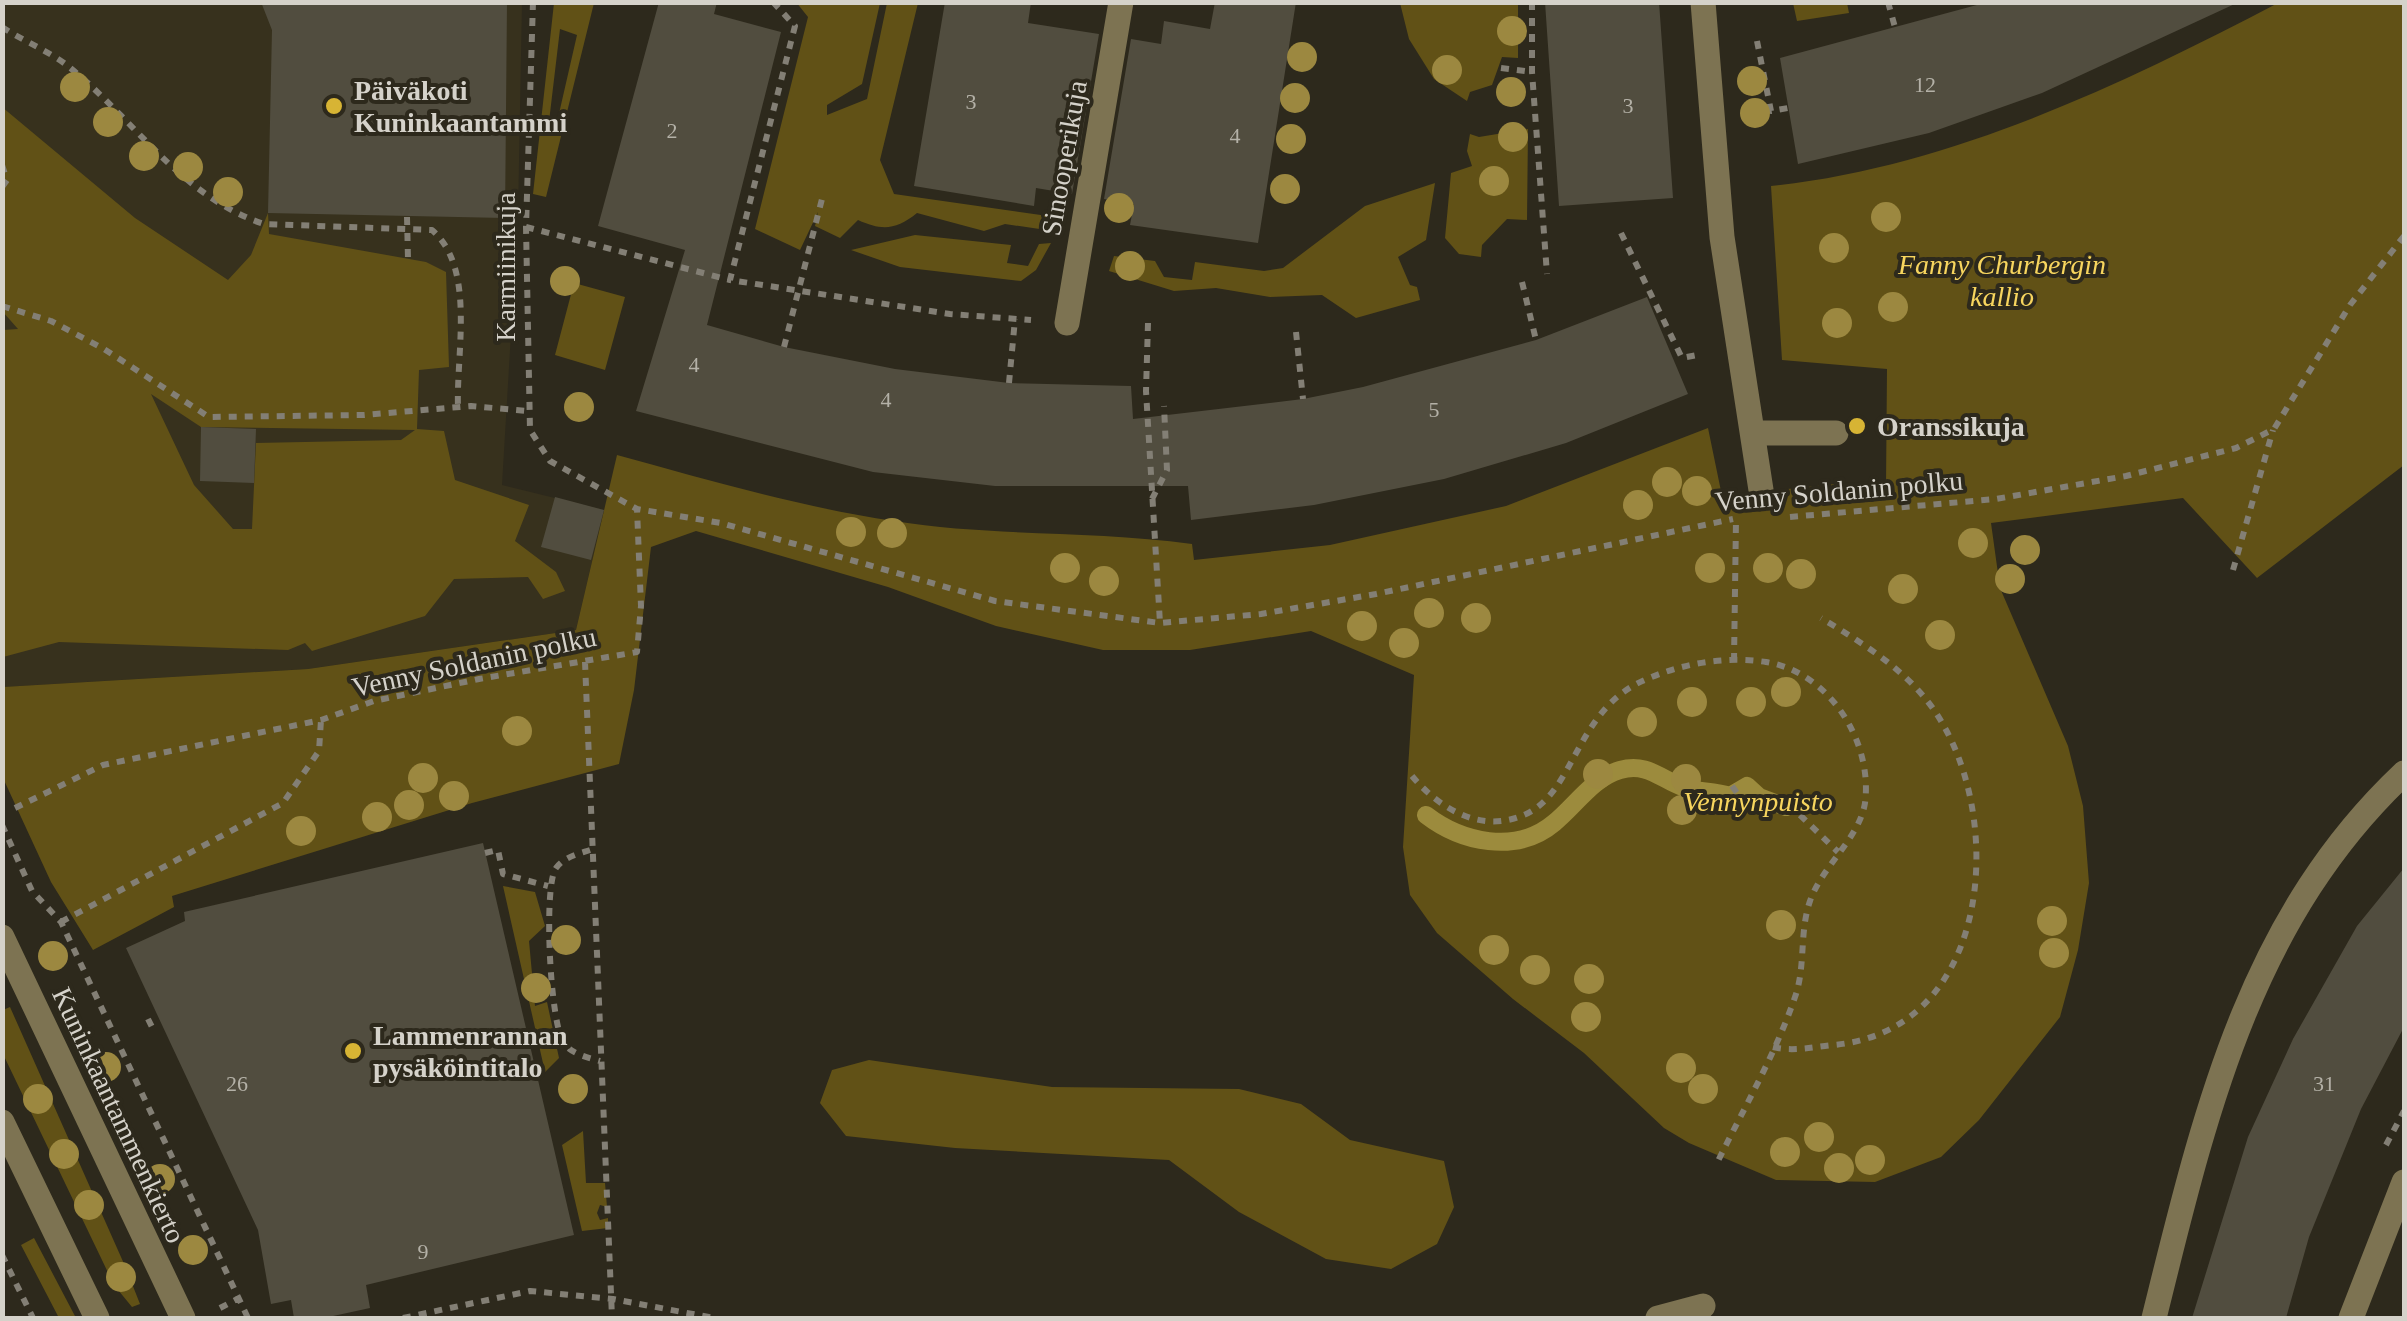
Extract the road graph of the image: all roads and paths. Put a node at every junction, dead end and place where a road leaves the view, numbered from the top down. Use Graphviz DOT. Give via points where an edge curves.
graph roads {
  1 [pos="532,2"];
  2 [pos="773,2"];
  3 [pos="1120,2"];
  4 [pos="1532,2"];
  5 [pos="1704,2"];
  6 [pos="1888,2"];
  7 [pos="2,27"];
  8 [pos="1896,30"];
  9 [pos="1757,42"];
  10 [pos="1500,68"];
  11 [pos="1532,72"];
  12 [pos="1788,108"];
  13 [pos="2,164"];
  14 [pos="2,187"];
  15 [pos="822,199"];
  16 [pos="407,216"];
  17 [pos="407,227"];
  18 [pos="526,227"];
  19 [pos="1622,233"];
  20 [pos="2404,236"];
  21 [pos="408,259"];
  22 [pos="1547,274"];
  23 [pos="730,280"];
  24 [pos="1522,282"];
  25 [pos="798,291"];
  26 [pos="2,306"];
  27 [pos="1015,319"];
  28 [pos="1067,323"];
  29 [pos="1148,323"];
  30 [pos="1296,332"];
  31 [pos="1536,340"];
  32 [pos="784,347"];
  33 [pos="1682,358"];
  34 [pos="1009,383"];
  35 [pos="1303,399"];
  36 [pos="1164,406"];
  37 [pos="458,408"];
  38 [pos="528,410"];
  39 [pos="2274,429"];
  40 [pos="1755,433"];
  41 [pos="1836,433"];
  42 [pos="1761,490"];
  43 [pos="1151,500"];
  44 [pos="637,509"];
  45 [pos="1753,518"];
  46 [pos="1771,518"];
  47 [pos="1736,519"];
  48 [pos="2234,570"];
  49 [pos="1821,618"];
  50 [pos="1160,624"];
  51 [pos="1734,661"];
  52 [pos="585,662"];
  53 [pos="321,720"];
  54 [pos="2404,773"];
  55 [pos="1412,776"];
  56 [pos="1732,786"];
  57 [pos="1743,801"];
  58 [pos="15,808"];
  59 [pos="1800,816"];
  60 [pos="2,826"];
  61 [pos="590,850"];
  62 [pos="485,852"];
  63 [pos="1838,852"];
  64 [pos="548,886"];
  65 [pos="61,922"];
  66 [pos="2,937"];
  67 [pos="148,1019"];
  68 [pos="155,1033"];
  69 [pos="1772,1047"];
  70 [pos="600,1061"];
  71 [pos="2,1122"];
  72 [pos="1718,1161"];
  73 [pos="2404,1182"];
  74 [pos="2,1255"];
  75 [pos="613,1299"];
  76 [pos="1704,1306"];
  77 [pos="33,1318"];
  78 [pos="97,1318"];
  79 [pos="182,1318"];
  80 [pos="248,1318"];
  81 [pos="404,1318"];
  82 [pos="612,1318"];
  83 [pos="714,1318"];
  84 [pos="1658,1318"];
  85 [pos="2154,1318"];
  86 [pos="2352,1318"];
  1 -- 18 [label="path, Karmiinikuja"];
  2 -- 23 [label="path" via="795,26"];
  3 -- 28 [label="street, Sinooperikuja"];
  4 -- 11 [label="path"];
  5 -- 40 [label="street" via="1722,237"];
  6 -- 8 [label="path"];
  7 -- 17 [label="path" via="66,64 193,188 248,218 264,224"];
  9 -- 12 [label="path" via="1771,112"];
  10 -- 11 [label="path"];
  11 -- 22 [label="path"];
  13 -- 14 [label="path"];
  15 -- 25 [label="path"];
  16 -- 17 [label="path"];
  17 -- 21 [label="path"];
  17 -- 37 [label="path" via="432,230 454,255"];
  18 -- 23 [label="path"];
  18 -- 38 [label="path, Karmiinikuja"];
  19 -- 33 [label="path"];
  20 -- 39 [label="path" via="2350,305"];
  23 -- 25 [label="path"];
  24 -- 31 [label="path"];
  25 -- 27 [label="path"];
  25 -- 32 [label="path"];
  26 -- 37 [label="path" via="64,328 209,417"];
  27 -- 28 [label="path"];
  27 -- 34 [label="path"];
  29 -- 43 [label="path"];
  30 -- 35 [label="path"];
  36 -- 43 [label="path" via="1167,470"];
  37 -- 38 [label="path"];
  38 -- 44 [label="path, Karmiinikuja" via="537,448 550,461"];
  39 -- 46 [label="path, Venny Soldanin polku" via="2236,448 1996,500"];
  39 -- 48 [label="path"];
  40 -- 41 [label="street"];
  40 -- 42 [label="street"];
  43 -- 50 [label="path"];
  44 -- 50 [label="path, Venny Soldanin polku" via="720,522 995,601"];
  44 -- 52 [label="path, Venny Soldanin polku" via="637,652"];
  45 -- 47 [label="path, Venny Soldanin polku"];
  47 -- 50 [label="path, Venny Soldanin polku" via="1376,594"];
  47 -- 51 [label="path"];
  49 -- 69 [label="path" via="1898,670 1944,726 1972,794 1976,896 1944,977 1900,1025 1851,1044"];
  51 -- 55 [label="path" via="1671,670 1623,693 1587,729 1549,797 1521,816 1470,818 1432,800"];
  51 -- 63 [label="path" via="1793,671 1824,693 1854,730 1866,774 1864,806"];
  52 -- 53 [label="path, Venny Soldanin polku" via="374,702"];
  52 -- 61 [label="path"];
  53 -- 58 [label="path, Venny Soldanin polku" via="103,765"];
  53 -- 65 [label="path" via="320,751 284,803"];
  54 -- 85 [label="street" via="2359,816 2276,936 2229,1044"];
  56 -- 57 [label="path"];
  59 -- 63 [label="path"];
  60 -- 65 [label="path" via="32,892"];
  61 -- 64 [label="path" via="564,859"];
  61 -- 70 [label="path"];
  62 -- 64 [label="path" via="498,850 508,878"];
  63 -- 69 [label="path" via="1810,900 1801,932 1800,982"];
  64 -- 70 [label="path" via="558,1033 568,1048"];
  65 -- 80 [label="path"];
  66 -- 79 [label="street, Kuninkaantammenkierto"];
  67 -- 68 [label="path"];
  69 -- 72 [label="path"];
  70 -- 75 [label="path"];
  71 -- 78 [label="street"];
  73 -- 86 [label="street"];
  74 -- 77 [label="path"];
  75 -- 81 [label="path" via="530,1291"];
  75 -- 82 [label="path"];
  75 -- 83 [label="path"];
  76 -- 84 [label="street"];
}
